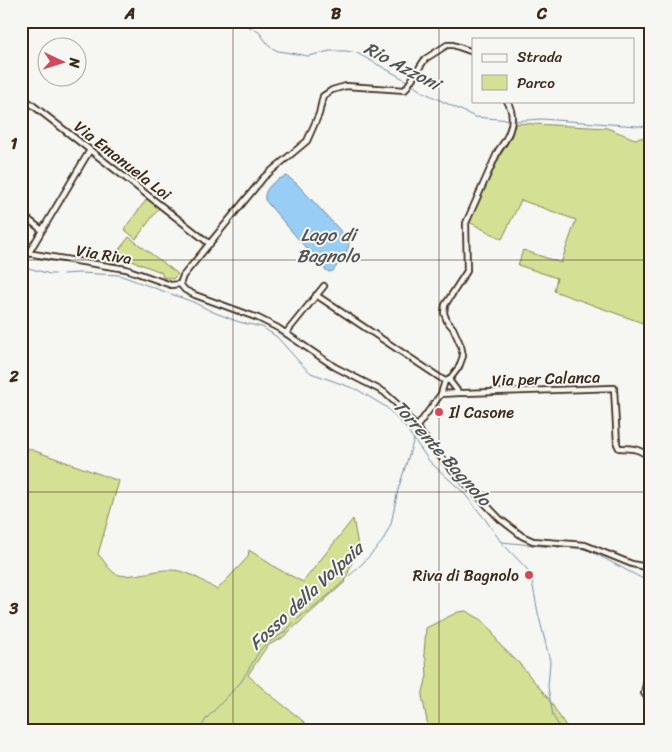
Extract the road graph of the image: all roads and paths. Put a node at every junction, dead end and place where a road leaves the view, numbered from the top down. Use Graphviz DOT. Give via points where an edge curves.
graph roads {
  1 [pos="472,52"];
  2 [pos="21,96"];
  3 [pos="508,102"];
  4 [pos="90,150"];
  5 [pos="21,214"];
  6 [pos="42,230"];
  7 [pos="210,244"];
  8 [pos="21,252"];
  9 [pos="28,254"];
  10 [pos="180,284"];
  11 [pos="324,286"];
  12 [pos="316,295"];
  13 [pos="286,333"];
  14 [pos="447,381"];
  15 [pos="459,393"];
  16 [pos="441,394"];
  17 [pos="416,428"];
  18 [pos="651,459"];
  19 [pos="651,568"];
  20 [pos="651,661"];
  21 [pos="651,703"];
  1 -- 7 [label="street" via="447,45 426,59 405,90 346,86 323,96 307,142 264,177"];
  2 -- 4 [label="street, Via Emanuela Loi"];
  3 -- 14 [label="street" via="512,124 466,224 467,271 445,305 444,313 463,356 459,367"];
  4 -- 6 [label="street"];
  4 -- 7 [label="street, Via Emanuela Loi"];
  5 -- 6 [label="street"];
  6 -- 9 [label="street"];
  7 -- 10 [label="street" via="181,278"];
  8 -- 9 [label="street, Via Riva"];
  9 -- 10 [label="street, Via Riva" via="126,269"];
  10 -- 13 [label="street" via="195,295 258,318"];
  11 -- 12 [label="street"];
  12 -- 13 [label="street"];
  12 -- 14 [label="street"];
  13 -- 17 [label="street" via="335,367 384,392"];
  14 -- 15 [label="street"];
  14 -- 16 [label="street"];
  15 -- 16 [label="street"];
  15 -- 18 [label="street, Via per Calanca" via="614,388 619,448 635,448"];
  16 -- 17 [label="street"];
  17 -- 19 [label="street" via="444,462 500,519 522,536 533,541 585,545"];
  20 -- 21 [label="street" via="644,693"];
}
